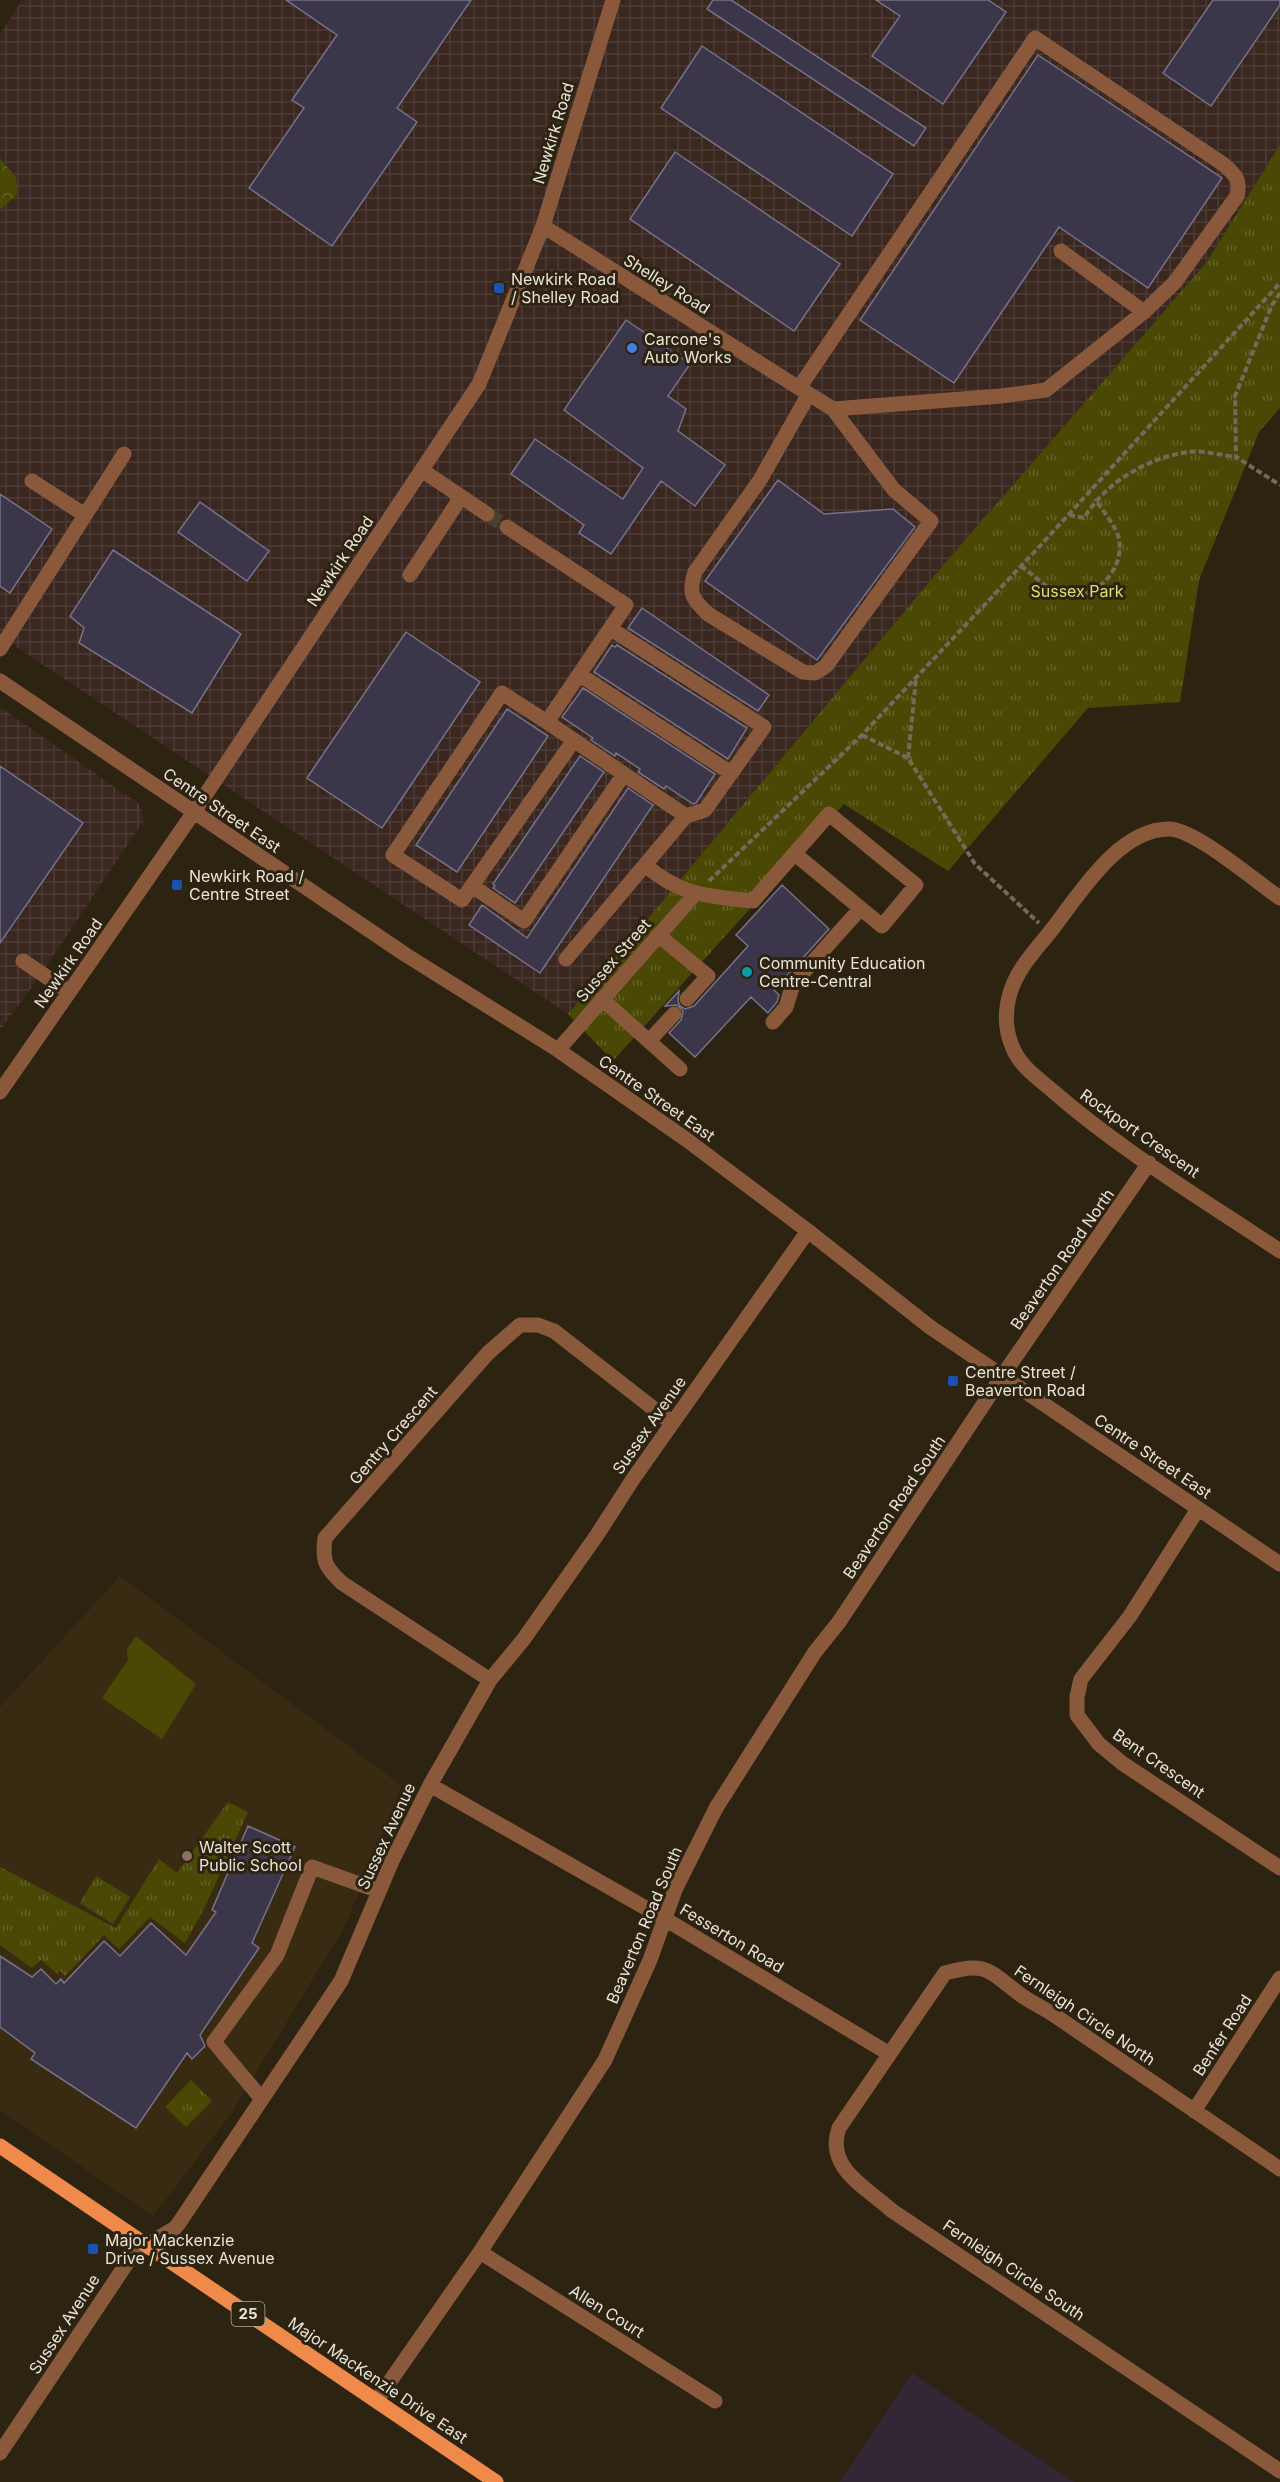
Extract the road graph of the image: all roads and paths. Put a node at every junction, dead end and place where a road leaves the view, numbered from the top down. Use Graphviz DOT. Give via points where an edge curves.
graph roads {
  1 [pos="613,0"];
  2 [pos="543,226"];
  3 [pos="1061,251"];
  4 [pos="1280,283"];
  5 [pos="1280,293"];
  6 [pos="1144,312"];
  7 [pos="804,391"];
  8 [pos="833,409"];
  9 [pos="124,454"];
  10 [pos="1236,457"];
  11 [pos="423,471"];
  12 [pos="32,481"];
  13 [pos="1280,485"];
  14 [pos="461,497"];
  15 [pos="1095,499"];
  16 [pos="488,514"];
  17 [pos="1068,514"];
  18 [pos="85,515"];
  19 [pos="507,527"];
  20 [pos="1021,566"];
  21 [pos="410,574"];
  22 [pos="611,629"];
  23 [pos="0,649"];
  24 [pos="580,675"];
  25 [pos="916,678"];
  26 [pos="0,681"];
  27 [pos="547,722"];
  28 [pos="862,735"];
  29 [pos="574,740"];
  30 [pos="908,758"];
  31 [pos="731,773"];
  32 [pos="624,774"];
  33 [pos="194,812"];
  34 [pos="686,816"];
  35 [pos="795,854"];
  36 [pos="645,865"];
  37 [pos="472,886"];
  38 [pos="695,894"];
  39 [pos="1280,898"];
  40 [pos="860,909"];
  41 [pos="1049,933"];
  42 [pos="658,935"];
  43 [pos="566,959"];
  44 [pos="23,961"];
  45 [pos="69,992"];
  46 [pos="602,999"];
  47 [pos="687,999"];
  48 [pos="674,1014"];
  49 [pos="773,1022"];
  50 [pos="649,1041"];
  51 [pos="558,1050"];
  52 [pos="680,1069"];
  53 [pos="0,1092"];
  54 [pos="1149,1163"];
  55 [pos="808,1231"];
  56 [pos="1280,1251"];
  57 [pos="1003,1375"];
  58 [pos="672,1423"];
  59 [pos="1198,1509"];
  60 [pos="1280,1564"];
  61 [pos="490,1680"];
  62 [pos="430,1785"];
  63 [pos="1280,1868"];
  64 [pos="379,1891"];
  65 [pos="665,1919"];
  66 [pos="1280,1978"];
  67 [pos="888,2053"];
  68 [pos="261,2098"];
  69 [pos="1194,2111"];
  70 [pos="0,2146"];
  71 [pos="1280,2169"];
  72 [pos="147,2246"];
  73 [pos="480,2252"];
  74 [pos="377,2400"];
  75 [pos="715,2401"];
  76 [pos="0,2453"];
  77 [pos="1280,2471"];
  78 [pos="494,2482"];
  1 -- 2 [label="street, Newkirk Road"];
  2 -- 7 [label="street, Shelley Road"];
  2 -- 11 [label="street, Newkirk Road" via="479,384"];
  3 -- 6 [label="street"];
  4 -- 17 [label="path"];
  5 -- 10 [label="path" via="1235,396"];
  6 -- 7 [label="street" via="1175,282 1237,196 1237,177 1035,38"];
  6 -- 8 [label="street" via="1046,390"];
  7 -- 8 [label="street, Shelley Road"];
  7 -- 8 [label="street" via="760,480 695,572 690,587 695,602 708,614 803,672 815,673 826,666 931,521 894,490"];
  9 -- 18 [label="street"];
  10 -- 13 [label="path"];
  10 -- 15 [label="path" via="1190,452 1142,465"];
  11 -- 14 [label="street"];
  11 -- 33 [label="street, Newkirk Road"];
  12 -- 18 [label="street"];
  14 -- 16 [label="street"];
  14 -- 21 [label="street"];
  15 -- 17 [label="path" via="1084,518"];
  15 -- 20 [label="path" via="1119,537 1120,551 1108,580 1083,595 1062,595"];
  17 -- 20 [label="path"];
  18 -- 23 [label="street"];
  19 -- 22 [label="street" via="626,606"];
  20 -- 25 [label="path"];
  22 -- 24 [label="street"];
  22 -- 31 [label="street" via="764,727"];
  24 -- 27 [label="street"];
  24 -- 31 [label="street"];
  25 -- 28 [label="path"];
  25 -- 30 [label="path"];
  26 -- 33 [label="street, Centre Street East"];
  27 -- 29 [label="street"];
  27 -- 37 [label="street" via="502,693 393,855 462,900"];
  28 -- 30 [label="path"];
  28 -- 38 [label="path"];
  29 -- 32 [label="street"];
  29 -- 37 [label="street"];
  30 -- 41 [label="path" via="975,864"];
  31 -- 34 [label="street" via="705,810"];
  32 -- 34 [label="street"];
  32 -- 37 [label="street" via="524,921"];
  33 -- 45 [label="street, Newkirk Road"];
  33 -- 51 [label="street, Centre Street East" via="406,955"];
  34 -- 36 [label="street"];
  35 -- 38 [label="street" via="753,901"];
  35 -- 40 [label="street"];
  35 -- 40 [label="street" via="829,814 916,885 882,926"];
  36 -- 38 [label="street" via="662,880"];
  36 -- 43 [label="street"];
  38 -- 42 [label="street, Sussex Street"];
  39 -- 41 [label="street, Rockport Crescent" via="1209,846 1171,829 1133,840 1110,858 1082,887"];
  40 -- 49 [label="street" via="792,984 786,1007"];
  41 -- 54 [label="street, Rockport Crescent" via="1026,959 1010,994 1006,1026 1012,1047 1023,1066 1088,1121"];
  42 -- 46 [label="street, Sussex Street"];
  42 -- 47 [label="street" via="708,976"];
  44 -- 45 [label="street"];
  45 -- 53 [label="street, Newkirk Road"];
  46 -- 50 [label="street"];
  46 -- 51 [label="street, Sussex Street"];
  48 -- 50 [label="street"];
  50 -- 52 [label="street"];
  51 -- 55 [label="street, Centre Street East"];
  54 -- 56 [label="street, Rockport Crescent"];
  54 -- 57 [label="street, Beaverton Road North"];
  55 -- 57 [label="street, Centre Street East" via="930,1327"];
  55 -- 58 [label="street, Sussex Avenue"];
  57 -- 59 [label="street, Centre Street East"];
  57 -- 65 [label="street, Beaverton Road South" via="772,1717 716,1808 675,1890"];
  58 -- 61 [label="street, Sussex Avenue" via="577,1564"];
  58 -- 61 [label="street, Gentry Crescent" via="554,1331 538,1325 520,1325 488,1353 325,1538 323,1554 327,1569 342,1583"];
  59 -- 60 [label="street, Centre Street East"];
  59 -- 63 [label="street, Bent Crescent" via="1130,1616 1081,1679 1077,1715 1100,1744 1122,1763"];
  61 -- 62 [label="street, Sussex Avenue"];
  62 -- 64 [label="street, Sussex Avenue"];
  62 -- 65 [label="street, Fesserton Road"];
  64 -- 68 [label="street, Sussex Avenue" via="341,1981"];
  64 -- 68 [label="street" via="312,1867 277,1954 214,2042"];
  65 -- 67 [label="street, Fesserton Road"];
  65 -- 73 [label="street, Beaverton Road South" via="605,2060"];
  66 -- 69 [label="street, Benfer Road"];
  67 -- 69 [label="street, Fernleigh Circle North" via="945,1973 966,1967 990,1970"];
  67 -- 77 [label="street, Fernleigh Circle South" via="838,2128 837,2158 851,2176 901,2216"];
  68 -- 72 [label="street, Sussex Avenue" via="175,2228"];
  69 -- 71 [label="street, Fernleigh Circle North"];
  70 -- 72 [label="main road, Major MacKenzie Drive East / 25"];
  72 -- 74 [label="main road, Major MacKenzie Drive East / 25"];
  72 -- 76 [label="street, Sussex Avenue" via="127,2263"];
  73 -- 74 [label="street, Beaverton Road South"];
  73 -- 75 [label="street, Allen Court"];
  74 -- 78 [label="main road, Major MacKenzie Drive East / 25"];
}
